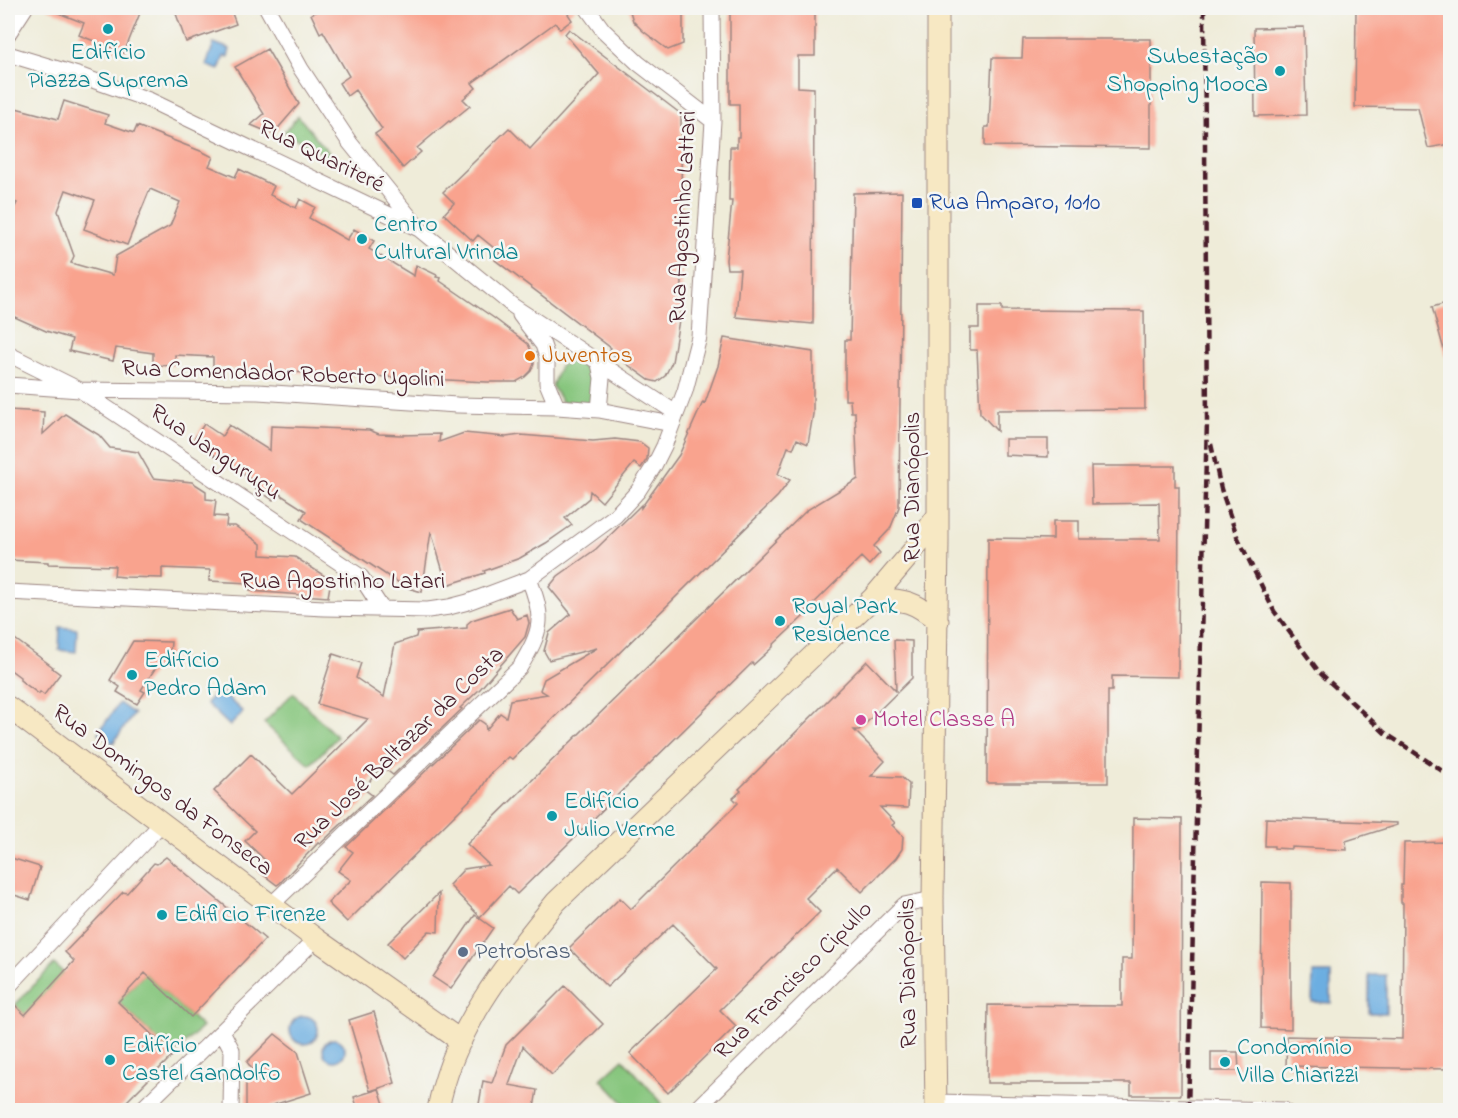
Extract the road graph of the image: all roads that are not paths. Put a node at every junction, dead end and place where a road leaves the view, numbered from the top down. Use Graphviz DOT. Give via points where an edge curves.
graph roads {
  1 [pos="24,8"];
  2 [pos="267,8"];
  3 [pos="587,8"];
  4 [pos="712,8"];
  5 [pos="938,8"];
  6 [pos="8,34"];
  7 [pos="8,54"];
  8 [pos="713,121"];
  9 [pos="419,229"];
  10 [pos="513,306"];
  11 [pos="8,354"];
  12 [pos="599,364"];
  13 [pos="8,385"];
  14 [pos="80,390"];
  15 [pos="557,407"];
  16 [pos="599,410"];
  17 [pos="674,419"];
  18 [pos="938,515"];
  19 [pos="529,579"];
  20 [pos="8,592"];
  21 [pos="873,598"];
  22 [pos="382,609"];
  23 [pos="938,621"];
  24 [pos="8,707"];
  25 [pos="162,824"];
  26 [pos="933,899"];
  27 [pos="270,906"];
  28 [pos="316,939"];
  29 [pos="8,987"];
  30 [pos="222,1031"];
  31 [pos="461,1041"];
  32 [pos="936,1106"];
  33 [pos="141,1110"];
  34 [pos="231,1110"];
  35 [pos="438,1110"];
  36 [pos="696,1110"];
  37 [pos="1284,1110"];
  1 -- 6 [label="street"];
  2 -- 9 [label="street" via="350,143"];
  3 -- 8 [label="street" via="603,30 638,63"];
  4 -- 8 [label="street, Rua Agostinho Lattari"];
  5 -- 18 [label="street, Rua Dianópolis"];
  7 -- 9 [label="street, Rua Quariteré" via="149,100"];
  8 -- 17 [label="street, Rua Agostinho Lattari" via="699,337"];
  9 -- 10 [label="street, Rua Quariteré"];
  10 -- 12 [label="street, Rua Quariteré"];
  10 -- 15 [label="street" via="543,345 547,383"];
  11 -- 14 [label="street, Rua Janguruçu"];
  12 -- 16 [label="street"];
  12 -- 17 [label="street, Rua Quariteré"];
  13 -- 14 [label="street, Rua Comendador Roberto Ugolini"];
  14 -- 15 [label="street, Rua Comendador Roberto Ugolini" via="258,392 457,405"];
  14 -- 22 [label="street, Rua Janguruçu" via="361,577"];
  15 -- 16 [label="street, Rua Comendador Roberto Ugolini"];
  16 -- 17 [label="street, Rua Comendador Roberto Ugolini"];
  17 -- 19 [label="street, Rua Agostinho Latari" via="654,466 638,491 615,516"];
  18 -- 21 [label="street"];
  18 -- 23 [label="street, Rua Dianópolis"];
  19 -- 22 [label="street, Rua Agostinho Latari" via="449,607"];
  19 -- 27 [label="street, Rua José Baltazar da Costa" via="540,621 537,638 520,667"];
  20 -- 22 [label="street, Rua Agostinho Latari"];
  21 -- 23 [label="street" via="904,600 922,607"];
  21 -- 31 [label="street" via="556,902 480,1003"];
  23 -- 26 [label="street, Rua Dianópolis"];
  24 -- 25 [label="street, Rua Domingos da Fonseca"];
  25 -- 27 [label="street, Rua Domingos da Fonseca"];
  25 -- 29 [label="street"];
  26 -- 32 [label="street, Rua Dianópolis"];
  26 -- 36 [label="street, Rua Francisco Cipullo" via="904,905"];
  27 -- 28 [label="street, Rua Domingos da Fonseca"];
  28 -- 30 [label="street"];
  28 -- 31 [label="street, Rua Domingos da Fonseca"];
  30 -- 33 [label="street"];
  30 -- 34 [label="street" via="232,1050"];
  31 -- 35 [label="street" via="442,1084"];
  32 -- 37 [label="street"];
}
